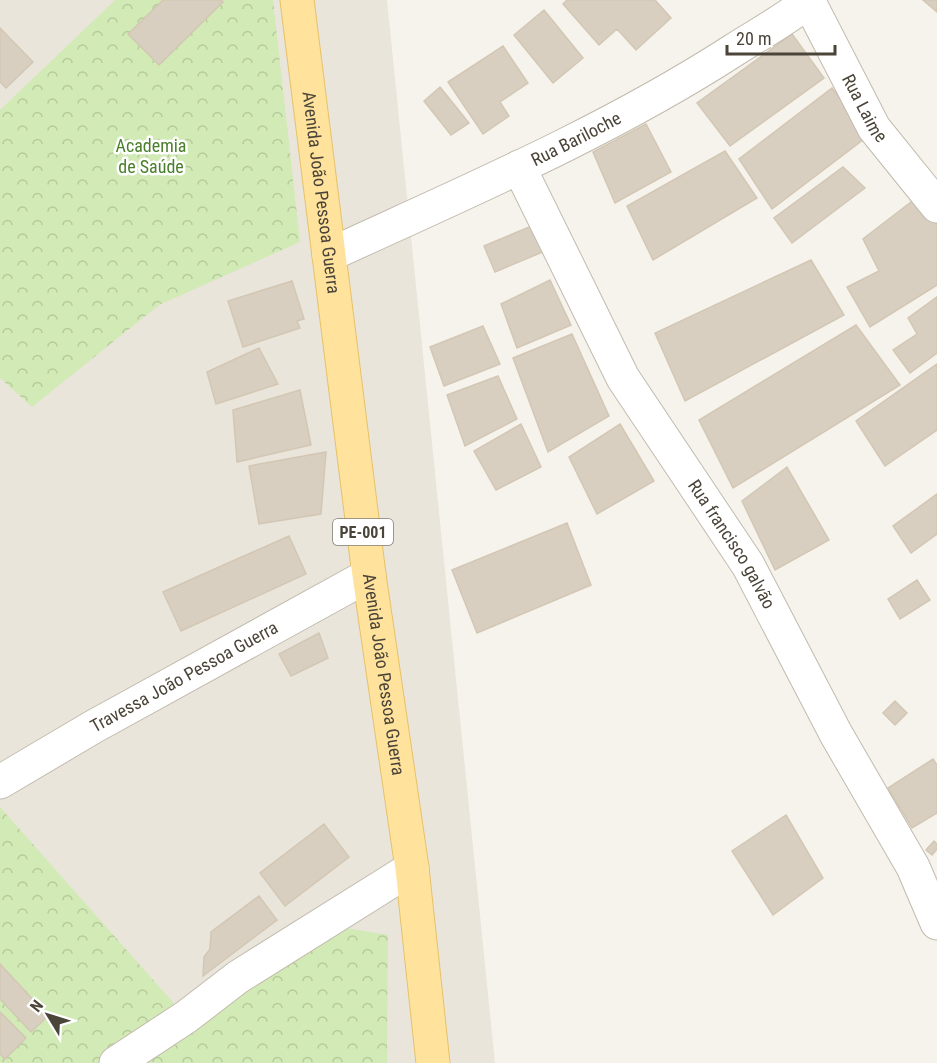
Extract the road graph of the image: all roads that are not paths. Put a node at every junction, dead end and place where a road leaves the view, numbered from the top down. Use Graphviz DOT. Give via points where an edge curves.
graph roads {
  1 [pos="297,0"];
  2 [pos="809,1"];
  3 [pos="519,167"];
  4 [pos="937,206"];
  5 [pos="329,255"];
  6 [pos="369,575"];
  7 [pos="0,782"];
  8 [pos="412,868"];
  9 [pos="937,924"];
  10 [pos="116,1063"];
  11 [pos="433,1063"];
  1 -- 5 [label="main road, Avenida João Pessoa Guerra / PE-001"];
  2 -- 3 [label="street, Rua Bariloche" via="635,110"];
  2 -- 4 [label="street, Rua Laime" via="874,128"];
  3 -- 5 [label="street, Rua Bariloche"];
  3 -- 9 [label="street, Rua francisco galvão" via="623,378 748,565 836,734 913,867"];
  5 -- 6 [label="main road, Avenida João Pessoa Guerra / PE-001"];
  6 -- 7 [label="street, Travessa João Pessoa Guerra"];
  6 -- 8 [label="main road, Avenida João Pessoa Guerra / PE-001"];
  8 -- 10 [label="street" via="238,977"];
  8 -- 11 [label="main road, Avenida João Pessoa Guerra / PE-001"];
}
